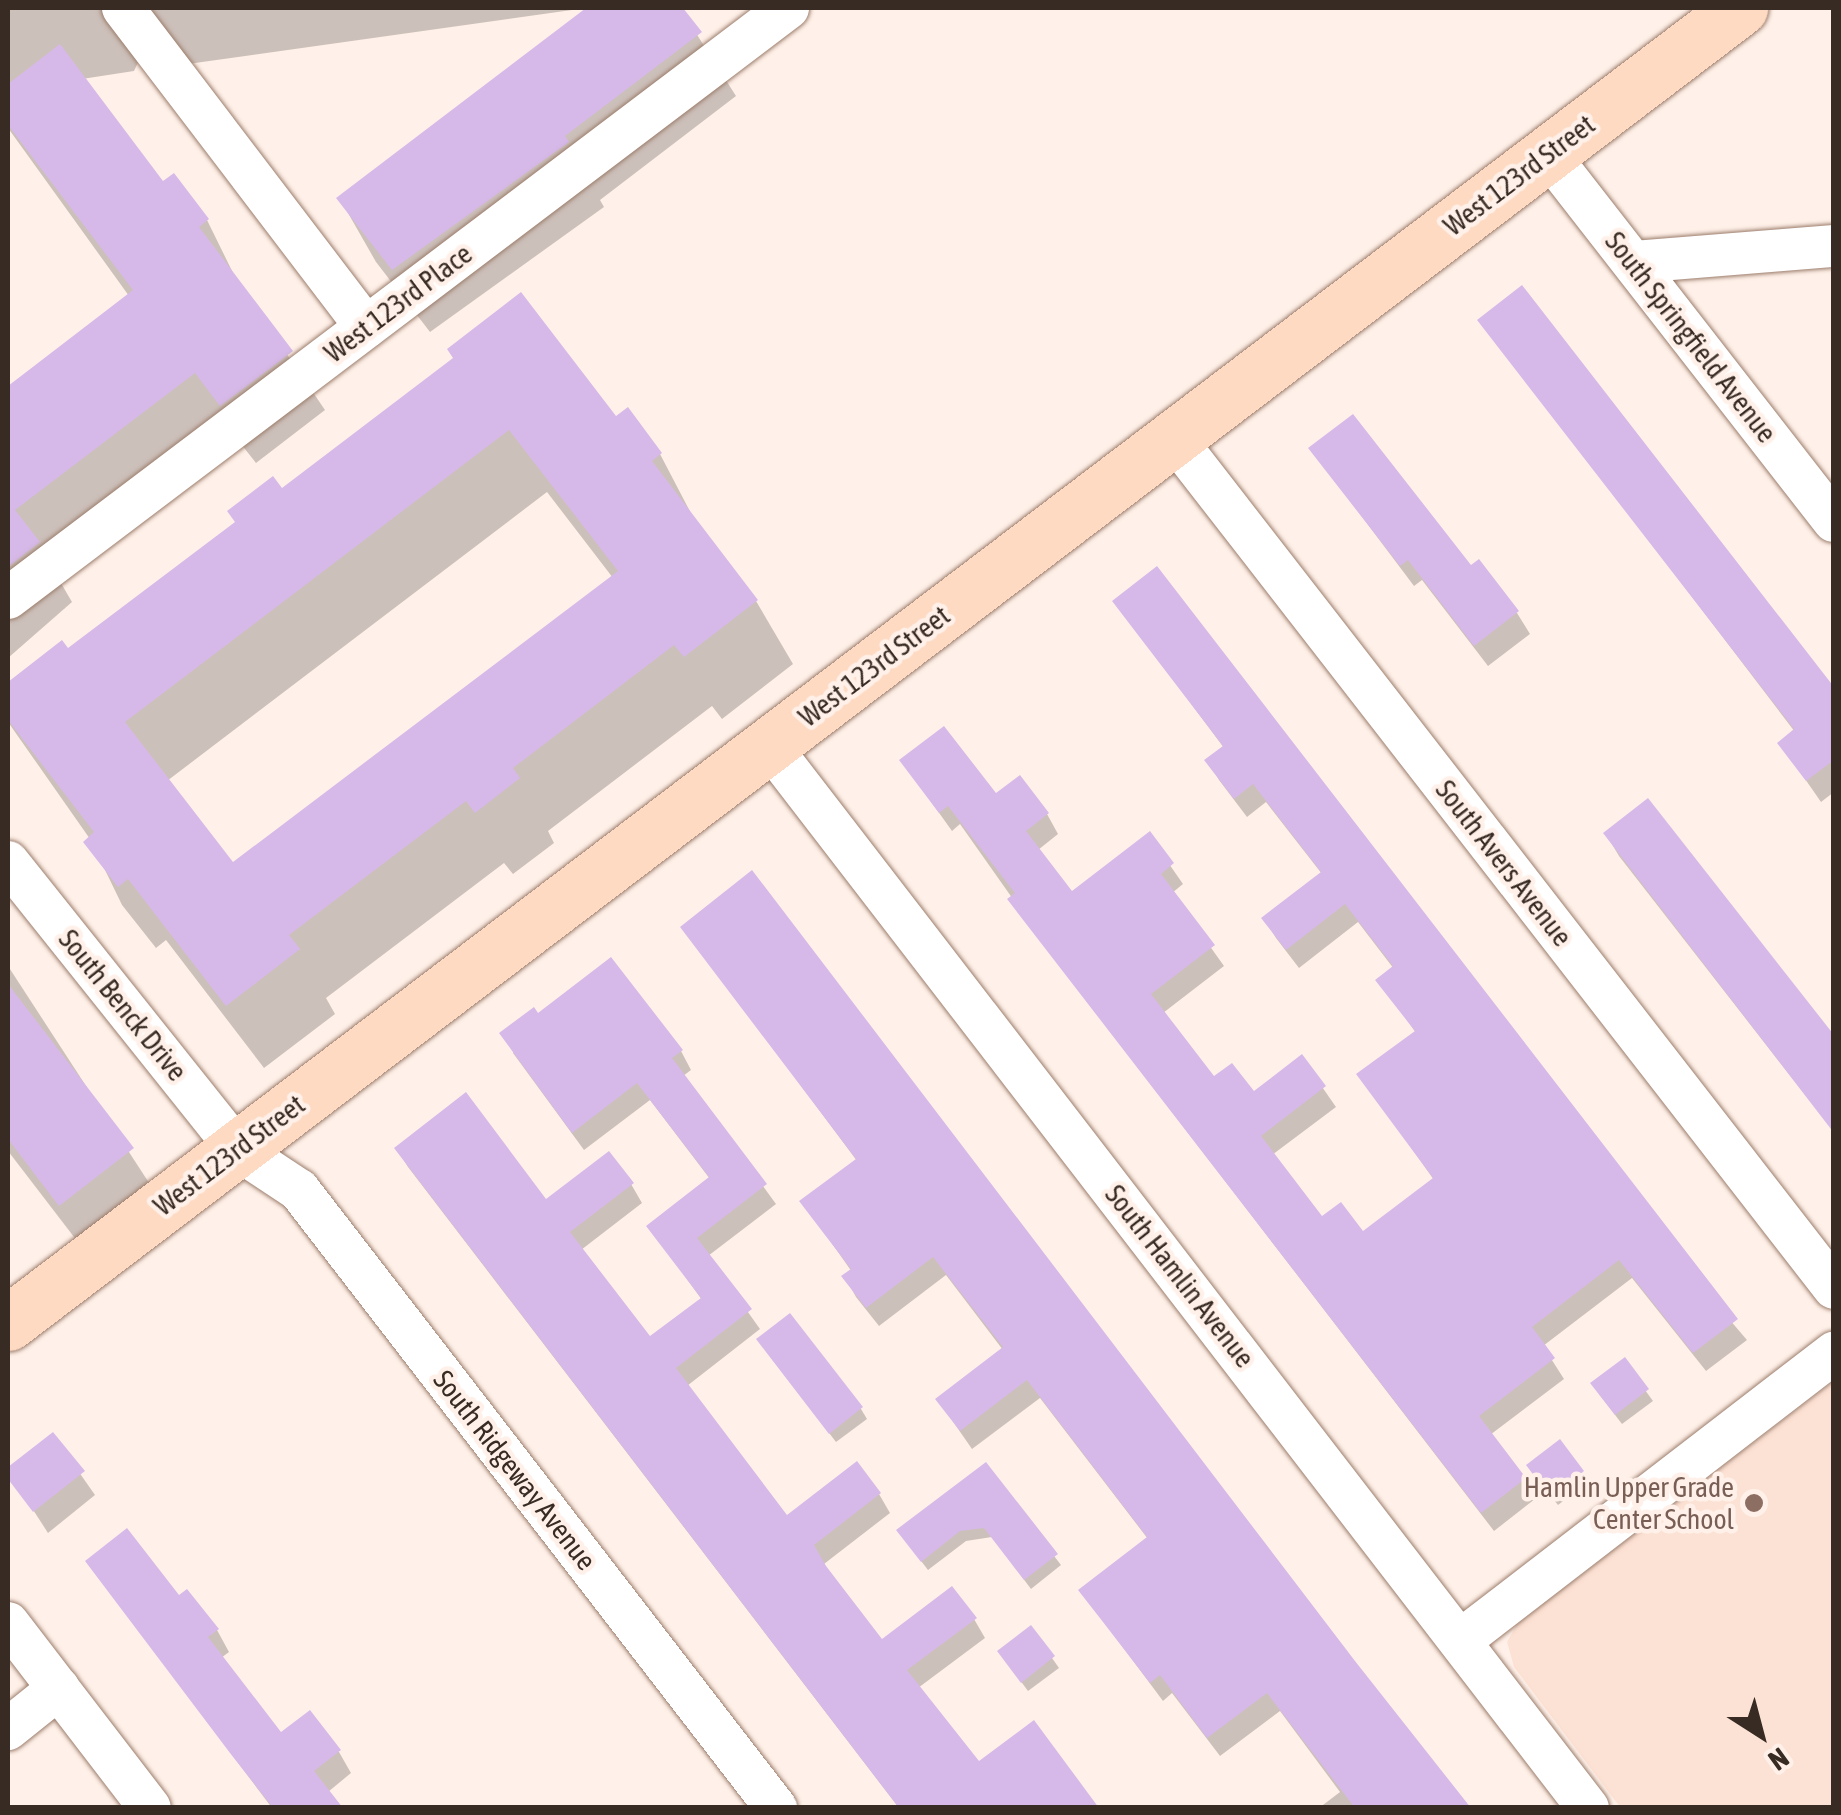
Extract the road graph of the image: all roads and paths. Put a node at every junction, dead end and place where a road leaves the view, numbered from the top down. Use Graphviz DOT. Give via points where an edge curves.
graph roads {
  1 [pos="123,8"];
  2 [pos="788,8"];
  3 [pos="1740,8"];
  4 [pos="1548,154"];
  5 [pos="1834,246"];
  6 [pos="1634,262"];
  7 [pos="366,327"];
  8 [pos="1174,438"];
  9 [pos="1834,521"];
  10 [pos="8,598"];
  11 [pos="770,745"];
  12 [pos="8,862"];
  13 [pos="238,1149"];
  14 [pos="1834,1288"];
  15 [pos="8,1323"];
  16 [pos="1834,1353"];
  17 [pos="8,1623"];
  18 [pos="1462,1640"];
  19 [pos="59,1688"];
  20 [pos="8,1730"];
  21 [pos="150,1808"];
  22 [pos="776,1808"];
  23 [pos="1588,1808"];
  1 -- 7 [label="street"];
  2 -- 7 [label="street, West 123rd Place"];
  3 -- 4 [label="street, West 123rd Street"];
  4 -- 6 [label="street, South Springfield Avenue"];
  4 -- 8 [label="street, West 123rd Street"];
  5 -- 6 [label="street"];
  6 -- 9 [label="street, South Springfield Avenue"];
  7 -- 10 [label="street, West 123rd Place"];
  8 -- 11 [label="street, West 123rd Street"];
  8 -- 14 [label="street, South Avers Avenue"];
  11 -- 13 [label="street, West 123rd Street"];
  11 -- 18 [label="street, South Hamlin Avenue"];
  12 -- 13 [label="street, South Benck Drive"];
  13 -- 15 [label="street, West 123rd Street"];
  13 -- 22 [label="street, South Ridgeway Avenue" via="299,1190"];
  16 -- 18 [label="street"];
  17 -- 19 [label="street"];
  18 -- 23 [label="street, South Hamlin Avenue"];
  19 -- 20 [label="street"];
  19 -- 21 [label="street"];
}
